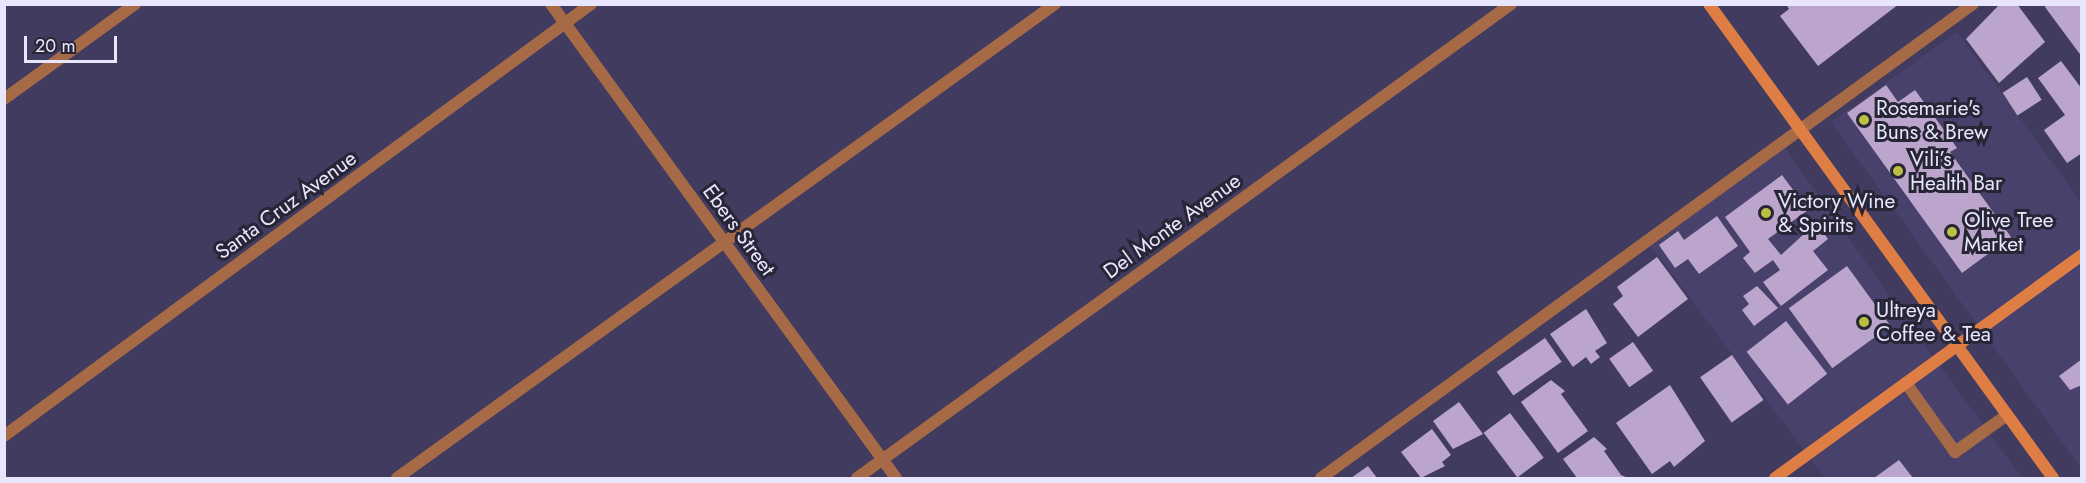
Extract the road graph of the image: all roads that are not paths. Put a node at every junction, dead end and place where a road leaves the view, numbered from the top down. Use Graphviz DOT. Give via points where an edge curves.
graph roads {
  1 [pos="135,4"];
  2 [pos="551,4"];
  3 [pos="591,4"];
  4 [pos="1055,4"];
  5 [pos="1511,4"];
  6 [pos="1709,4"];
  7 [pos="1973,4"];
  8 [pos="564,23"];
  9 [pos="4,99"];
  10 [pos="1799,128"];
  11 [pos="725,243"];
  12 [pos="2082,255"];
  13 [pos="1957,345"];
  14 [pos="1906,383"];
  15 [pos="2007,415"];
  16 [pos="4,436"];
  17 [pos="882,459"];
  18 [pos="397,478"];
  19 [pos="857,478"];
  20 [pos="896,478"];
  21 [pos="1321,478"];
  22 [pos="1775,478"];
  23 [pos="2053,478"];
  1 -- 9 [label="street"];
  2 -- 8 [label="street, Ebers Street"];
  3 -- 8 [label="street, Santa Cruz Avenue"];
  4 -- 11 [label="street"];
  5 -- 17 [label="street, Del Monte Avenue"];
  6 -- 10 [label="main road"];
  7 -- 10 [label="street"];
  8 -- 11 [label="street, Ebers Street"];
  8 -- 16 [label="street, Santa Cruz Avenue"];
  10 -- 13 [label="main road"];
  10 -- 21 [label="street"];
  11 -- 17 [label="street, Ebers Street"];
  11 -- 18 [label="street"];
  12 -- 13 [label="main road"];
  13 -- 14 [label="main road"];
  13 -- 15 [label="main road"];
  14 -- 15 [label="street" via="1954,452"];
  14 -- 22 [label="main road"];
  15 -- 23 [label="main road"];
  17 -- 19 [label="street, Del Monte Avenue"];
  17 -- 20 [label="street, Ebers Street"];
}
